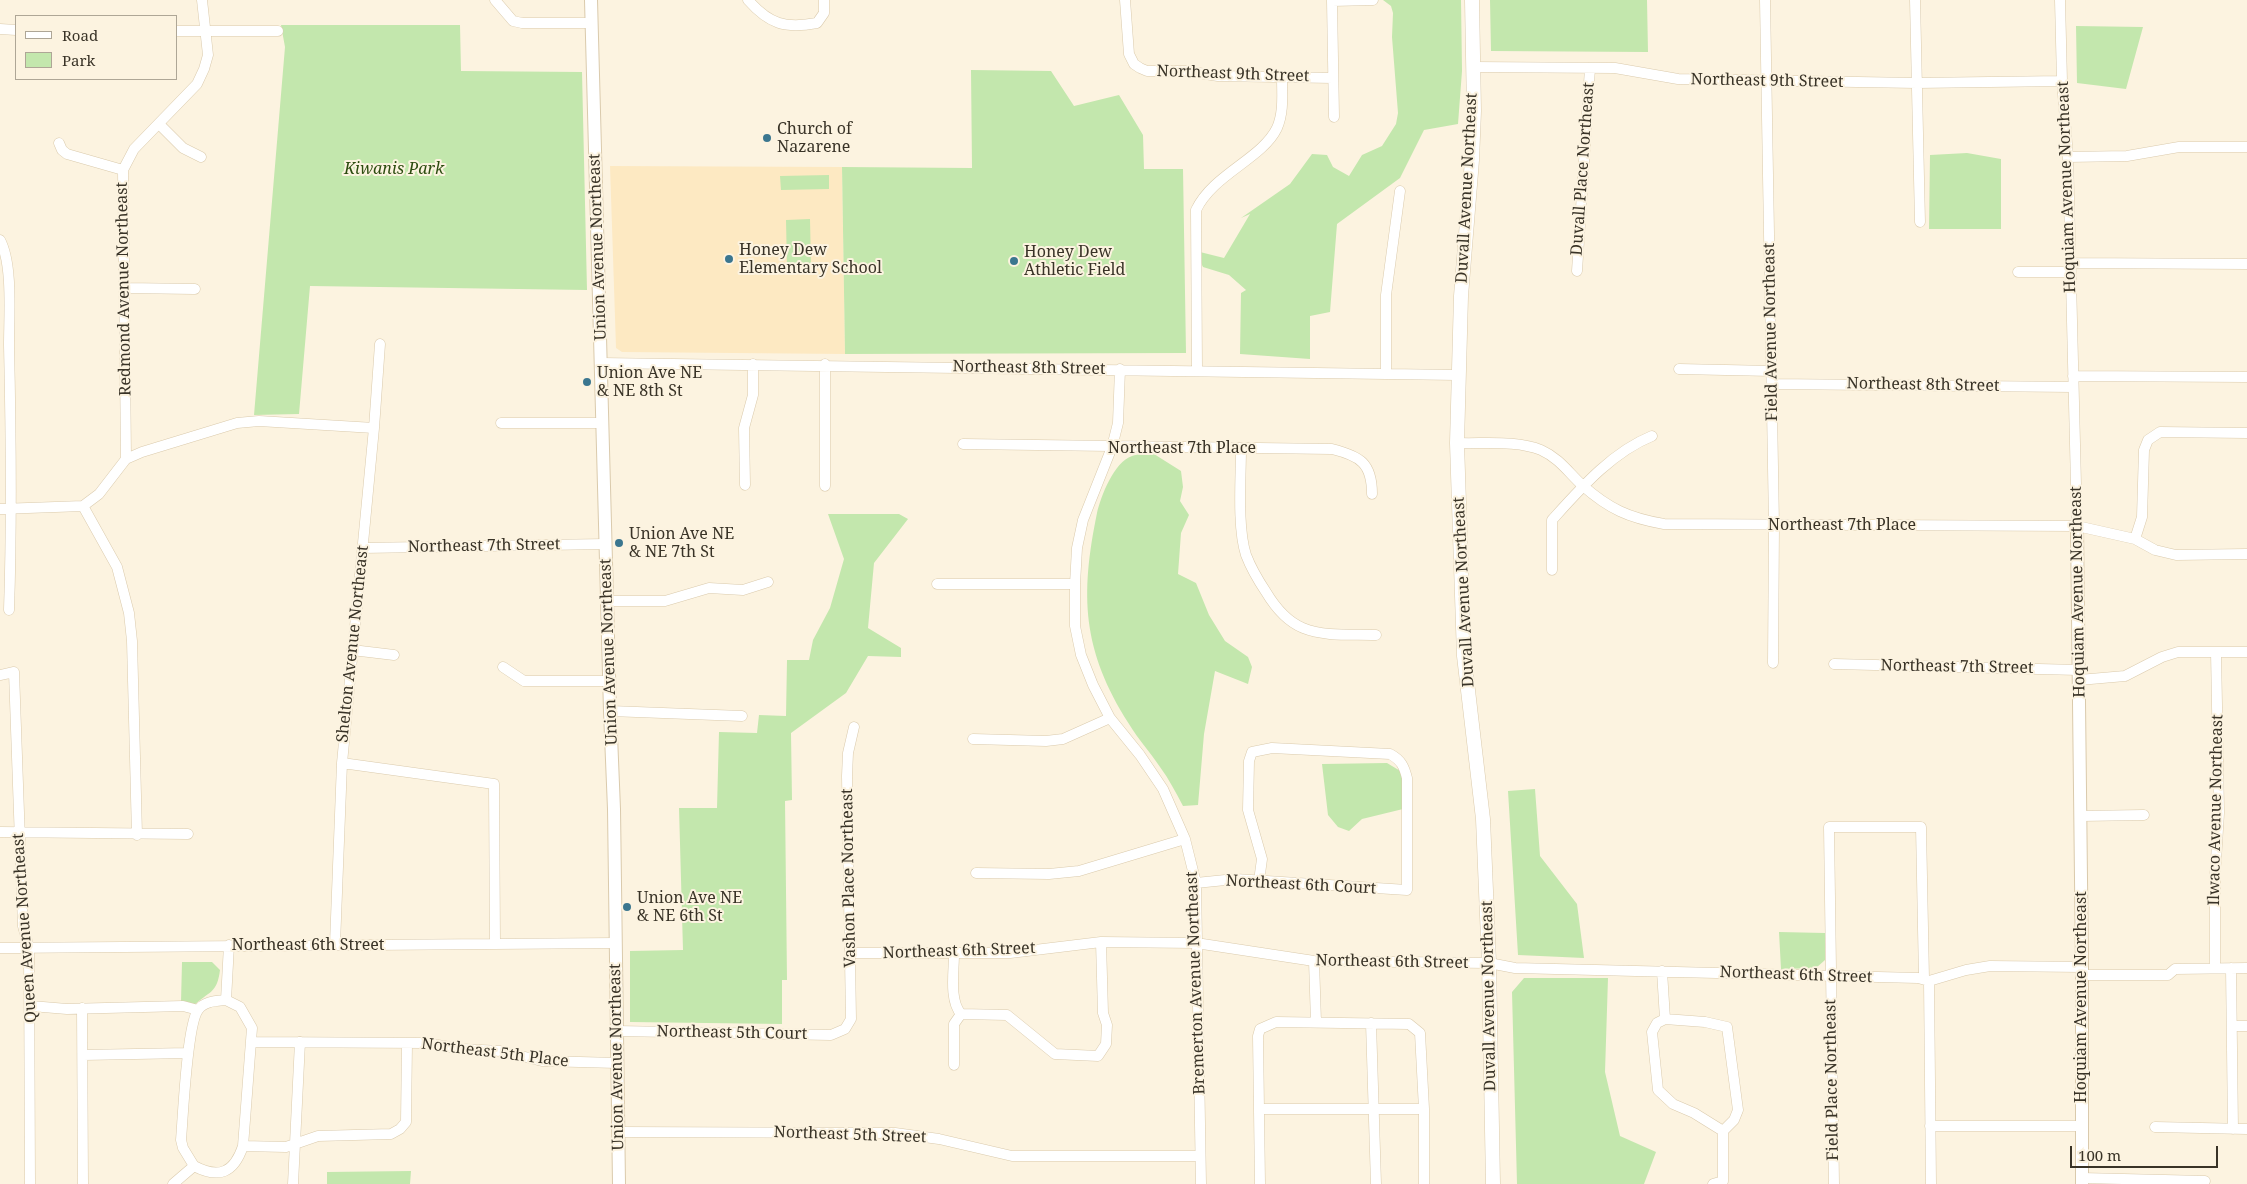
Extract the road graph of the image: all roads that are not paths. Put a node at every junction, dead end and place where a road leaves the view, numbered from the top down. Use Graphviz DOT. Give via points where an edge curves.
graph roads {
  1 [pos="202,0"];
  2 [pos="495,0"];
  3 [pos="591,0"];
  4 [pos="748,0"];
  5 [pos="824,0"];
  6 [pos="1125,0"];
  7 [pos="1372,0"];
  8 [pos="1472,0"];
  9 [pos="1765,0"];
  10 [pos="1915,0"];
  11 [pos="2060,0"];
  12 [pos="592,23"];
  13 [pos="0,30"];
  14 [pos="15,30"];
  15 [pos="178,31"];
  16 [pos="278,31"];
  17 [pos="206,32"];
  18 [pos="1473,66"];
  19 [pos="1590,68"];
  20 [pos="1282,78"];
  21 [pos="1333,78"];
  22 [pos="1766,80"];
  23 [pos="2062,81"];
  24 [pos="1917,82"];
  25 [pos="1334,117"];
  26 [pos="159,124"];
  27 [pos="58,143"];
  28 [pos="2247,147"];
  29 [pos="201,157"];
  30 [pos="2068,157"];
  31 [pos="123,170"];
  32 [pos="1400,191"];
  33 [pos="1920,222"];
  34 [pos="0,240"];
  35 [pos="2247,264"];
  36 [pos="2070,268"];
  37 [pos="1577,271"];
  38 [pos="2018,272"];
  39 [pos="124,288"];
  40 [pos="195,289"];
  41 [pos="4,304"];
  42 [pos="380,344"];
  43 [pos="600,363"];
  44 [pos="753,364"];
  45 [pos="825,364"];
  46 [pos="1120,369"];
  47 [pos="1679,369"];
  48 [pos="1197,370"];
  49 [pos="1772,371"];
  50 [pos="1386,373"];
  51 [pos="1458,374"];
  52 [pos="2073,376"];
  53 [pos="2247,377"];
  54 [pos="1772,384"];
  55 [pos="2073,387"];
  56 [pos="501,423"];
  57 [pos="602,423"];
  58 [pos="374,428"];
  59 [pos="2247,433"];
  60 [pos="1652,436"];
  61 [pos="1458,443"];
  62 [pos="963,444"];
  63 [pos="1112,447"];
  64 [pos="1241,448"];
  65 [pos="126,459"];
  66 [pos="745,485"];
  67 [pos="825,486"];
  68 [pos="1583,486"];
  69 [pos="1372,494"];
  70 [pos="83,506"];
  71 [pos="0,509"];
  72 [pos="12,509"];
  73 [pos="1774,525"];
  74 [pos="2077,526"];
  75 [pos="2135,539"];
  76 [pos="606,544"];
  77 [pos="362,548"];
  78 [pos="2247,554"];
  79 [pos="1552,570"];
  80 [pos="768,582"];
  81 [pos="937,584"];
  82 [pos="1074,584"];
  83 [pos="607,601"];
  84 [pos="9,610"];
  85 [pos="1376,635"];
  86 [pos="352,650"];
  87 [pos="2216,652"];
  88 [pos="2247,652"];
  89 [pos="394,655"];
  90 [pos="1774,663"];
  91 [pos="1834,664"];
  92 [pos="503,666"];
  93 [pos="0,675"];
  94 [pos="2079,675"];
  95 [pos="609,681"];
  96 [pos="610,711"];
  97 [pos="742,716"];
  98 [pos="1110,718"];
  99 [pos="854,727"];
  100 [pos="974,739"];
  101 [pos="342,763"];
  102 [pos="2081,816"];
  103 [pos="2144,816"];
  104 [pos="0,832"];
  105 [pos="19,832"];
  106 [pos="188,834"];
  107 [pos="137,835"];
  108 [pos="1185,839"];
  109 [pos="976,873"];
  110 [pos="1259,881"];
  111 [pos="1196,883"];
  112 [pos="1101,942"];
  113 [pos="1196,943"];
  114 [pos="335,944"];
  115 [pos="495,944"];
  116 [pos="616,944"];
  117 [pos="229,945"];
  118 [pos="0,948"];
  119 [pos="30,948"];
  120 [pos="851,953"];
  121 [pos="954,954"];
  122 [pos="1314,961"];
  123 [pos="1489,963"];
  124 [pos="2215,968"];
  125 [pos="2231,968"];
  126 [pos="2247,968"];
  127 [pos="1662,971"];
  128 [pos="2082,971"];
  129 [pos="1830,977"];
  130 [pos="1927,980"];
  131 [pos="226,1000"];
  132 [pos="31,1006"];
  133 [pos="82,1008"];
  134 [pos="198,1010"];
  135 [pos="961,1014"];
  136 [pos="1665,1019"];
  137 [pos="1316,1022"];
  138 [pos="1371,1023"];
  139 [pos="2232,1026"];
  140 [pos="2247,1026"];
  141 [pos="845,1028"];
  142 [pos="616,1031"];
  143 [pos="252,1042"];
  144 [pos="300,1042"];
  145 [pos="407,1043"];
  146 [pos="188,1053"];
  147 [pos="83,1055"];
  148 [pos="617,1063"];
  149 [pos="954,1065"];
  150 [pos="1258,1109"];
  151 [pos="1374,1109"];
  152 [pos="1424,1109"];
  153 [pos="1930,1126"];
  154 [pos="2081,1126"];
  155 [pos="2155,1127"];
  156 [pos="2234,1128"];
  157 [pos="2247,1129"];
  158 [pos="1723,1131"];
  159 [pos="618,1132"];
  160 [pos="295,1144"];
  161 [pos="243,1146"];
  162 [pos="1200,1156"];
  163 [pos="194,1166"];
  164 [pos="2082,1181"];
  165 [pos="2205,1181"];
  166 [pos="2137,1182"];
  167 [pos="1721,1183"];
  168 [pos="30,1184"];
  169 [pos="83,1184"];
  170 [pos="173,1184"];
  171 [pos="293,1184"];
  172 [pos="619,1184"];
  173 [pos="1201,1184"];
  174 [pos="1260,1184"];
  175 [pos="1376,1184"];
  176 [pos="1424,1184"];
  177 [pos="1493,1184"];
  178 [pos="1834,1184"];
  179 [pos="1931,1184"];
  1 -- 17 [label="street, Redmond Avenue Northeast"];
  2 -- 12 [label="street" via="513,21 522,24"];
  3 -- 12 [label="street, Union Avenue Northeast"];
  4 -- 5 [label="street" via="778,24 806,25 817,23 824,13"];
  6 -- 20 [label="street, Northeast 9th Street" via="1130,54 1134,64 1147,71"];
  7 -- 21 [label="street" via="1332,1"];
  8 -- 18 [label="main road, Duvall Avenue Northeast"];
  9 -- 22 [label="street, Field Avenue Northeast"];
  10 -- 24 [label="street"];
  11 -- 23 [label="street, Hoquiam Avenue Northeast"];
  12 -- 43 [label="street, Union Avenue Northeast"];
  13 -- 14 [label="street"];
  15 -- 17 [label="street"];
  16 -- 17 [label="street"];
  17 -- 26 [label="street, Redmond Avenue Northeast" via="208,55 197,84"];
  18 -- 19 [label="street, Northeast 9th Street"];
  18 -- 51 [label="main road, Duvall Avenue Northeast" via="1472,160"];
  19 -- 22 [label="street, Northeast 9th Street" via="1615,68 1678,79"];
  19 -- 37 [label="street, Duvall Place Northeast"];
  20 -- 21 [label="street, Northeast 9th Street"];
  20 -- 48 [label="street" via="1281,112 1271,139 1208,191 1196,210"];
  21 -- 25 [label="street"];
  22 -- 24 [label="street, Northeast 9th Street"];
  22 -- 49 [label="street, Field Avenue Northeast"];
  23 -- 24 [label="street, Northeast 9th Street"];
  23 -- 30 [label="street, Hoquiam Avenue Northeast"];
  24 -- 33 [label="street"];
  26 -- 29 [label="street" via="183,148"];
  26 -- 31 [label="street, Redmond Avenue Northeast" via="134,149"];
  27 -- 31 [label="street" via="67,154"];
  28 -- 30 [label="street" via="2179,147 2127,156"];
  30 -- 36 [label="street, Hoquiam Avenue Northeast"];
  31 -- 39 [label="street, Redmond Avenue Northeast"];
  32 -- 50 [label="street" via="1386,295"];
  34 -- 41 [label="street" via="7,256"];
  35 -- 36 [label="street"];
  36 -- 38 [label="street"];
  36 -- 52 [label="street, Hoquiam Avenue Northeast"];
  39 -- 40 [label="street"];
  39 -- 65 [label="street, Redmond Avenue Northeast"];
  41 -- 72 [label="street"];
  42 -- 58 [label="street, Shelton Avenue Northeast"];
  43 -- 44 [label="street, Northeast 8th Street"];
  43 -- 57 [label="street, Union Avenue Northeast"];
  44 -- 45 [label="street, Northeast 8th Street"];
  44 -- 66 [label="street" via="753,395 744,428"];
  45 -- 46 [label="street, Northeast 8th Street"];
  45 -- 67 [label="street"];
  46 -- 48 [label="street, Northeast 8th Street"];
  46 -- 63 [label="street, Bremerton Avenue Northeast" via="1118,423"];
  47 -- 49 [label="street"];
  48 -- 50 [label="street, Northeast 8th Street"];
  49 -- 54 [label="street, Field Avenue Northeast"];
  50 -- 51 [label="street, Northeast 8th Street"];
  51 -- 61 [label="main road, Duvall Avenue Northeast"];
  52 -- 53 [label="street"];
  52 -- 55 [label="street, Hoquiam Avenue Northeast"];
  54 -- 55 [label="street, Northeast 8th Street"];
  54 -- 73 [label="street, Field Avenue Northeast"];
  55 -- 74 [label="street, Hoquiam Avenue Northeast"];
  56 -- 57 [label="street"];
  57 -- 76 [label="street, Union Avenue Northeast"];
  58 -- 65 [label="street" via="259,421 237,423"];
  58 -- 77 [label="street, Shelton Avenue Northeast"];
  59 -- 75 [label="street" via="2160,432 2148,440 2144,450 2142,517"];
  60 -- 68 [label="street" via="1634,443"];
  61 -- 68 [label="street, Northeast 7th Place" via="1520,445 1540,450 1556,459"];
  61 -- 123 [label="main road, Duvall Avenue Northeast" via="1464,656 1483,819"];
  62 -- 63 [label="street, Northeast 7th Place"];
  63 -- 64 [label="street, Northeast 7th Place"];
  63 -- 82 [label="street, Bremerton Avenue Northeast" via="1083,520"];
  64 -- 69 [label="street, Northeast 7th Place" via="1332,449 1352,454 1372,477"];
  64 -- 85 [label="street" via="1242,531 1246,553 1253,572 1275,607 1291,622 1305,629"];
  65 -- 70 [label="street" via="99,494"];
  68 -- 73 [label="street, Northeast 7th Place" via="1617,511 1639,520 1664,524"];
  68 -- 79 [label="street" via="1552,520"];
  70 -- 72 [label="street"];
  70 -- 107 [label="street" via="117,568 129,613"];
  71 -- 72 [label="street"];
  72 -- 84 [label="street"];
  73 -- 74 [label="street, Northeast 7th Place"];
  73 -- 90 [label="street, Field Avenue Northeast"];
  74 -- 75 [label="street, Northeast 7th Place"];
  74 -- 94 [label="street, Hoquiam Avenue Northeast"];
  75 -- 78 [label="street, Northeast 7th Place" via="2155,550 2176,555"];
  76 -- 77 [label="street, Northeast 7th Street"];
  76 -- 83 [label="street, Union Avenue Northeast"];
  77 -- 86 [label="street, Shelton Avenue Northeast"];
  80 -- 83 [label="street" via="743,590 709,588 665,601"];
  81 -- 82 [label="street"];
  82 -- 98 [label="street, Bremerton Avenue Northeast" via="1075,626 1081,655"];
  83 -- 95 [label="street, Union Avenue Northeast"];
  86 -- 89 [label="street"];
  86 -- 101 [label="street, Shelton Avenue Northeast"];
  87 -- 88 [label="street, Northeast 7th Street"];
  87 -- 94 [label="street, Northeast 7th Street" via="2178,652 2125,676"];
  87 -- 124 [label="street, Ilwaco Avenue Northeast" via="2219,813"];
  91 -- 94 [label="street, Northeast 7th Street"];
  92 -- 95 [label="street" via="524,681"];
  93 -- 105 [label="street, Queen Avenue Northeast" via="14,672"];
  94 -- 102 [label="street, Hoquiam Avenue Northeast"];
  95 -- 96 [label="street, Union Avenue Northeast"];
  96 -- 97 [label="street"];
  96 -- 116 [label="street, Union Avenue Northeast"];
  98 -- 100 [label="street" via="1063,739"];
  98 -- 108 [label="street, Bremerton Avenue Northeast" via="1163,789"];
  99 -- 120 [label="street, Vashon Place Northeast" via="847,776"];
  101 -- 114 [label="street, Shelton Avenue Northeast"];
  101 -- 115 [label="street" via="494,784"];
  102 -- 103 [label="street"];
  102 -- 128 [label="street, Hoquiam Avenue Northeast"];
  104 -- 105 [label="street"];
  105 -- 107 [label="street"];
  105 -- 119 [label="street, Queen Avenue Northeast" via="23,926"];
  106 -- 107 [label="street"];
  108 -- 109 [label="street" via="1079,871"];
  108 -- 111 [label="street, Bremerton Avenue Northeast"];
  110 -- 110 [label="street, Northeast 6th Court" via="1262,859 1248,810 1252,752 1272,748 1390,754 1399,759 1407,778 1407,890"];
  110 -- 111 [label="street, Northeast 6th Court" via="1235,879"];
  111 -- 113 [label="street, Bremerton Avenue Northeast"];
  112 -- 113 [label="street, Northeast 6th Street"];
  112 -- 121 [label="street, Northeast 6th Street" via="1010,953"];
  112 -- 135 [label="street" via="1103,1012 1107,1025 1106,1044 1098,1056 1055,1054 1007,1016"];
  113 -- 122 [label="street, Northeast 6th Street"];
  113 -- 162 [label="street, Bremerton Avenue Northeast"];
  114 -- 115 [label="street, Northeast 6th Street"];
  114 -- 117 [label="street, Northeast 6th Street"];
  115 -- 116 [label="street, Northeast 6th Street"];
  116 -- 142 [label="street, Union Avenue Northeast"];
  117 -- 119 [label="street, Northeast 6th Street"];
  117 -- 131 [label="street"];
  118 -- 119 [label="street, Northeast 6th Street"];
  119 -- 132 [label="street, Queen Avenue Northeast"];
  120 -- 121 [label="street, Northeast 6th Street"];
  120 -- 141 [label="street, Vashon Place Northeast" via="851,1019"];
  121 -- 135 [label="street" via="955,1000"];
  122 -- 123 [label="street, Northeast 6th Street"];
  122 -- 137 [label="street"];
  123 -- 127 [label="street, Northeast 6th Street" via="1516,968"];
  123 -- 177 [label="main road, Duvall Avenue Northeast"];
  124 -- 125 [label="street, Northeast 6th Street"];
  124 -- 128 [label="street, Northeast 6th Street" via="2175,969 2168,975"];
  125 -- 126 [label="street, Northeast 6th Street"];
  125 -- 139 [label="street"];
  127 -- 129 [label="street, Northeast 6th Street"];
  127 -- 136 [label="street"];
  128 -- 130 [label="street, Northeast 6th Street" via="1990,966"];
  128 -- 154 [label="street, Hoquiam Avenue Northeast"];
  129 -- 130 [label="street, Northeast 6th Street"];
  129 -- 130 [label="street, Field Place Northeast" via="1829,827 1921,827"];
  129 -- 178 [label="street, Field Place Northeast"];
  130 -- 153 [label="street"];
  131 -- 134 [label="street" via="214,1001"];
  131 -- 143 [label="street" via="245,1012 252,1028"];
  132 -- 133 [label="street"];
  132 -- 168 [label="street, Queen Avenue Northeast"];
  133 -- 134 [label="street" via="183,1006"];
  133 -- 147 [label="street"];
  134 -- 146 [label="street" via="193,1020"];
  135 -- 149 [label="street" via="954,1024"];
  136 -- 158 [label="street" via="1656,1022 1652,1032 1658,1090 1673,1104"];
  136 -- 158 [label="street" via="1727,1027 1738,1110 1734,1120"];
  137 -- 138 [label="street"];
  137 -- 150 [label="street" via="1276,1022 1260,1029"];
  138 -- 151 [label="street"];
  138 -- 152 [label="street" via="1409,1024 1420,1033"];
  139 -- 140 [label="street"];
  139 -- 156 [label="street"];
  141 -- 142 [label="street, Northeast 5th Court" via="831,1035"];
  142 -- 148 [label="street, Union Avenue Northeast"];
  143 -- 144 [label="street, Northeast 5th Place"];
  143 -- 161 [label="street"];
  144 -- 145 [label="street, Northeast 5th Place"];
  144 -- 160 [label="street"];
  145 -- 148 [label="street, Northeast 5th Place" via="500,1051 542,1061"];
  145 -- 160 [label="street" via="406,1122 400,1129 391,1134 318,1136"];
  146 -- 147 [label="street"];
  146 -- 163 [label="street" via="181,1140"];
  147 -- 169 [label="street"];
  148 -- 159 [label="street, Union Avenue Northeast"];
  150 -- 151 [label="street"];
  150 -- 174 [label="street"];
  151 -- 152 [label="street"];
  151 -- 175 [label="street"];
  152 -- 176 [label="street"];
  153 -- 154 [label="street"];
  153 -- 179 [label="street"];
  154 -- 164 [label="street, Hoquiam Avenue Northeast"];
  155 -- 156 [label="street"];
  156 -- 157 [label="street"];
  158 -- 167 [label="street"];
  159 -- 162 [label="street, Northeast 5th Street" via="895,1134 939,1138 1012,1156"];
  159 -- 172 [label="street, Union Avenue Northeast"];
  160 -- 161 [label="street"];
  160 -- 171 [label="street"];
  161 -- 163 [label="street" via="239,1159 225,1172 208,1173"];
  162 -- 173 [label="street, Bremerton Avenue Northeast"];
  163 -- 170 [label="street"];
  164 -- 166 [label="street"];
  165 -- 166 [label="street"];
}
